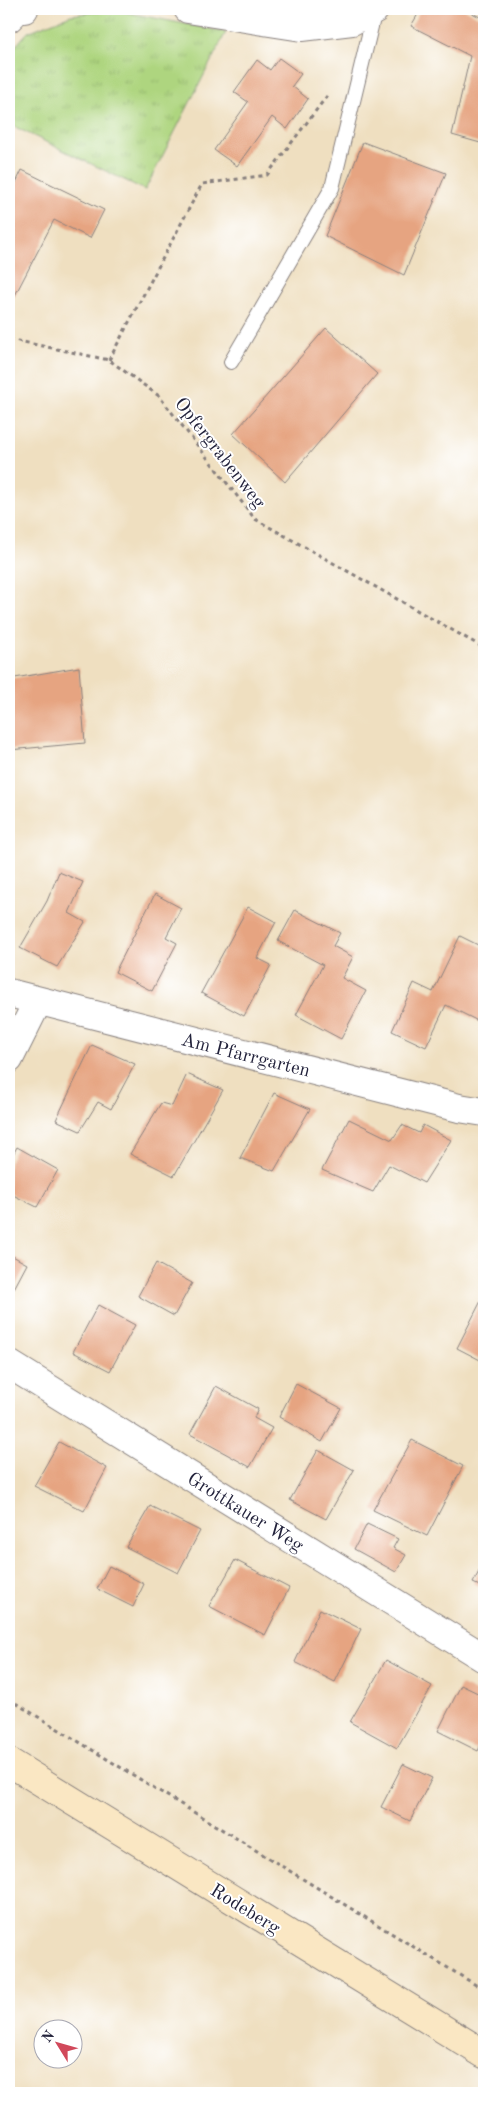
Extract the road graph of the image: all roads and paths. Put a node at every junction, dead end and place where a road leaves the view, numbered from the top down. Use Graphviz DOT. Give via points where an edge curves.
graph roads {
  1 [pos="24,9"];
  2 [pos="188,9"];
  3 [pos="375,9"];
  4 [pos="9,18"];
  5 [pos="331,91"];
  6 [pos="9,339"];
  7 [pos="108,360"];
  8 [pos="231,362"];
  9 [pos="484,648"];
  10 [pos="9,993"];
  11 [pos="38,1001"];
  12 [pos="9,1059"];
  13 [pos="484,1112"];
  14 [pos="9,1364"];
  15 [pos="484,1658"];
  16 [pos="9,1698"];
  17 [pos="9,1762"];
  18 [pos="484,1990"];
  19 [pos="484,2054"];
  1 -- 4 [label="street" via="17,10"];
  2 -- 3 [label="street" via="302,27 352,21"];
  3 -- 8 [label="lane" via="332,188"];
  5 -- 7 [label="path" via="267,175 202,184"];
  6 -- 7 [label="path, Opfergrabenweg"];
  7 -- 9 [label="path, Opfergrabenweg" via="159,396 254,519"];
  10 -- 11 [label="street, Am Pfarrgarten"];
  11 -- 12 [label="street"];
  11 -- 13 [label="street, Am Pfarrgarten"];
  14 -- 15 [label="street, Grottkauer Weg"];
  16 -- 18 [label="path"];
  17 -- 19 [label="street, Rodeberg"];
}
